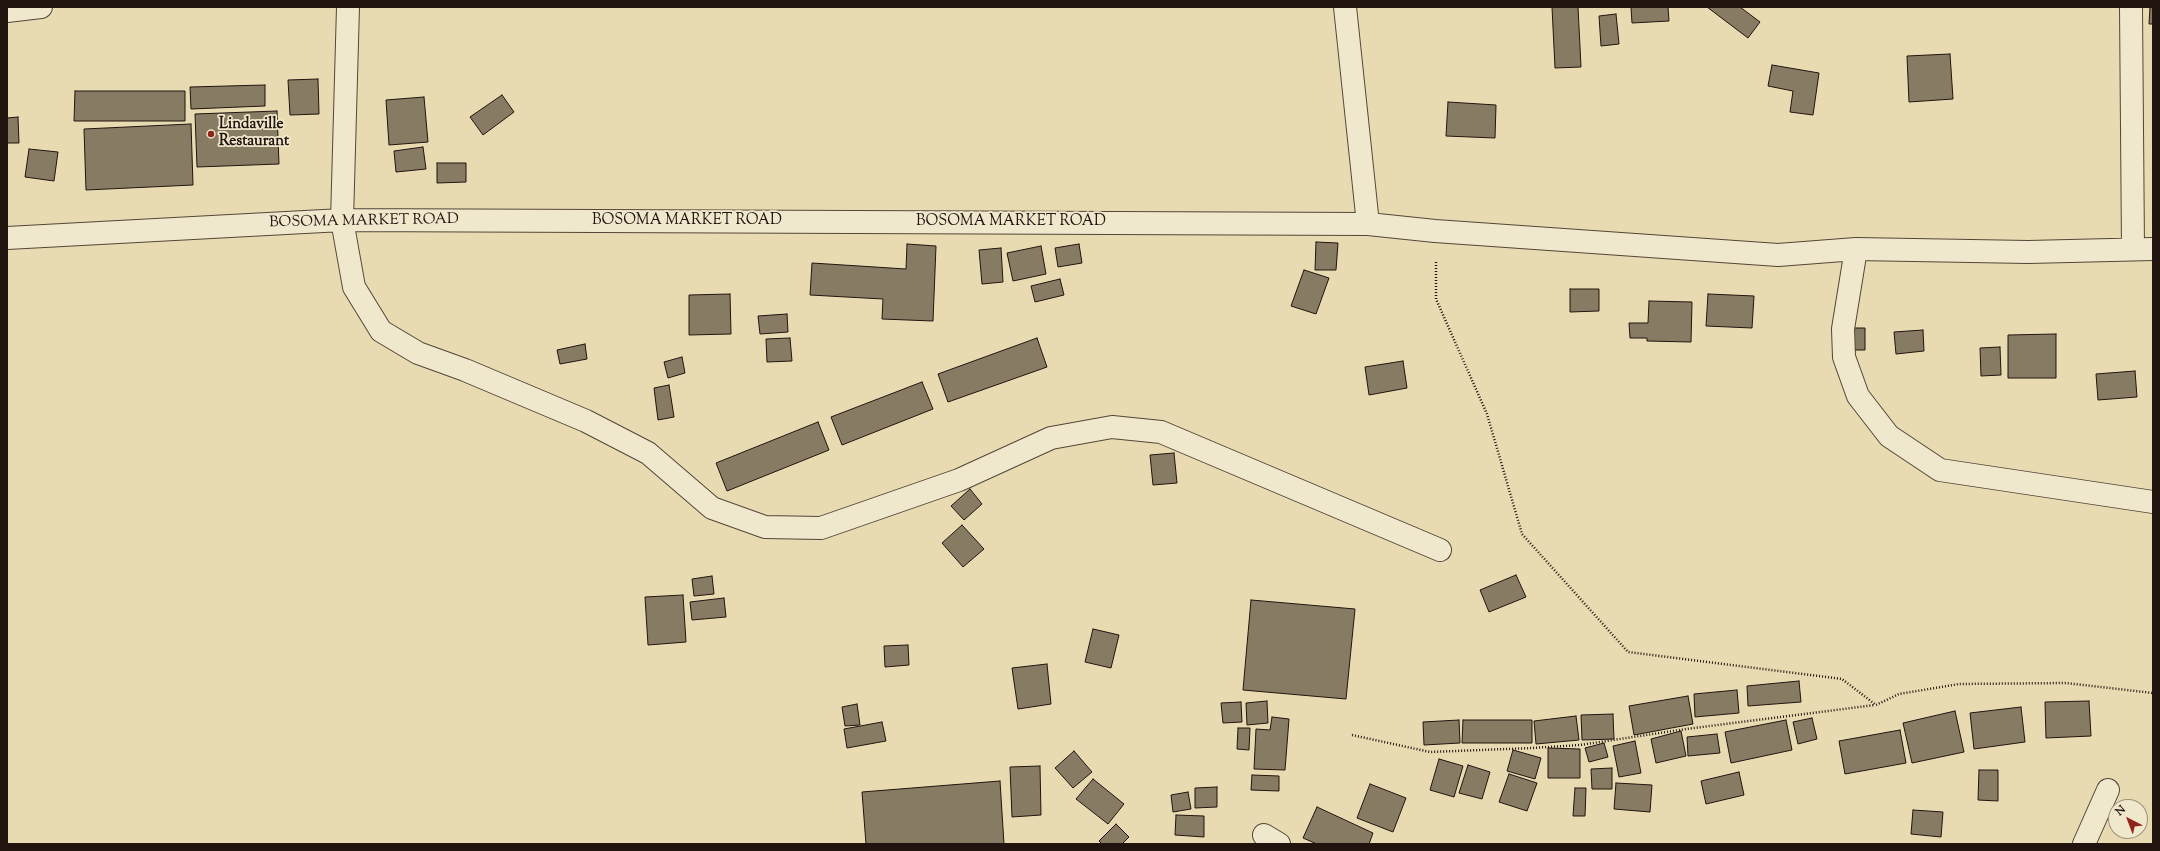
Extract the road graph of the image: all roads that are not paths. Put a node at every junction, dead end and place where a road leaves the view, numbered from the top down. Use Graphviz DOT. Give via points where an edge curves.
graph roads {
  1 [pos="41,7"];
  2 [pos="348,7"];
  3 [pos="1345,7"];
  4 [pos="2131,7"];
  5 [pos="7,11"];
  6 [pos="342,220"];
  7 [pos="1368,224"];
  8 [pos="7,238"];
  9 [pos="1856,249"];
  10 [pos="2143,249"];
  11 [pos="2153,502"];
  12 [pos="1440,550"];
  13 [pos="2108,790"];
  14 [pos="2084,844"];
  1 -- 5 [label="street"];
  2 -- 6 [label="street"];
  3 -- 7 [label="street"];
  4 -- 10 [label="street"];
  6 -- 7 [label="street, BOSOMA MARKET ROAD"];
  6 -- 8 [label="street, BOSOMA MARKET ROAD"];
  6 -- 12 [label="street" via="354,287 381,331 418,353 586,421 648,453 712,508 765,527 821,528 959,480 1051,438 1112,427 1161,432"];
  7 -- 9 [label="street, BOSOMA MARKET ROAD" via="1778,255"];
  9 -- 10 [label="street, BOSOMA MARKET ROAD" via="2028,252"];
  9 -- 11 [label="street" via="1842,329 1844,357 1858,396 1888,436 1940,470"];
  13 -- 14 [label="street"];
}
